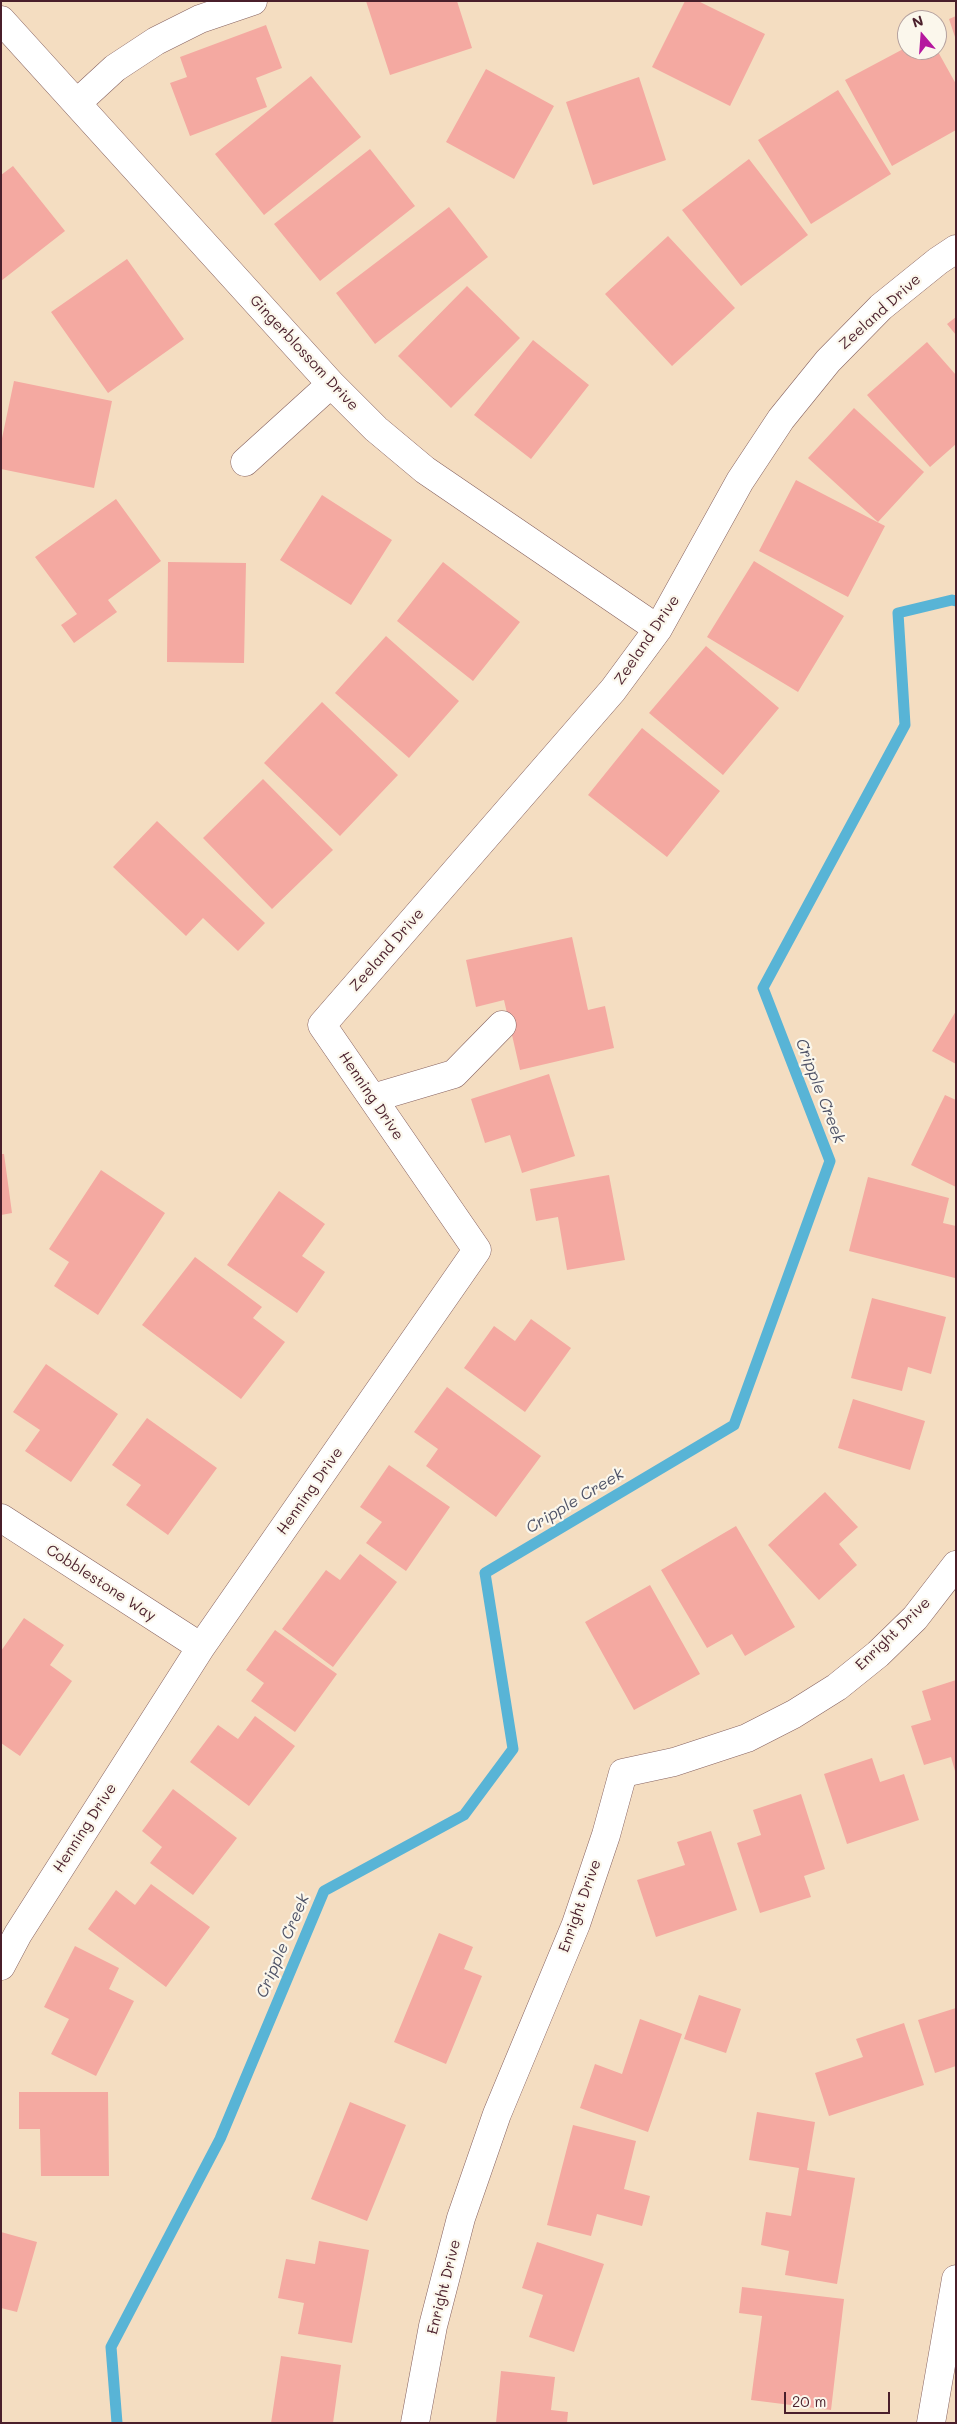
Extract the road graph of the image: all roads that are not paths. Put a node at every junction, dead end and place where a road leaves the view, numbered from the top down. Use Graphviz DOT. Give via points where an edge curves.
graph roads {
  1 [pos="253,1"];
  2 [pos="1,20"];
  3 [pos="77,103"];
  4 [pos="956,249"];
  5 [pos="331,384"];
  6 [pos="245,462"];
  7 [pos="658,629"];
  8 [pos="322,1024"];
  9 [pos="502,1025"];
  10 [pos="373,1098"];
  11 [pos="1,1518"];
  12 [pos="956,1565"];
  13 [pos="201,1648"];
  14 [pos="1,1966"];
  15 [pos="956,2279"];
  16 [pos="415,2423"];
  17 [pos="931,2423"];
  1 -- 3 [label="street" via="200,19 156,41 115,68"];
  2 -- 3 [label="street, Gingerblossom Drive"];
  3 -- 5 [label="street, Gingerblossom Drive"];
  4 -- 7 [label="street, Zeeland Drive" via="881,307 828,360 780,419 740,482"];
  5 -- 6 [label="street"];
  5 -- 7 [label="street, Gingerblossom Drive" via="376,429 425,470"];
  7 -- 8 [label="street, Zeeland Drive" via="613,690"];
  8 -- 10 [label="street, Henning Drive"];
  9 -- 10 [label="street" via="454,1074"];
  10 -- 13 [label="street, Henning Drive" via="477,1250"];
  11 -- 13 [label="street, Cobblestone Way"];
  12 -- 16 [label="street, Enright Drive" via="915,1618 878,1654 837,1687 794,1714 747,1738 674,1762 623,1773 576,1924 497,2114 462,2218 433,2326"];
  13 -- 14 [label="street, Henning Drive" via="18,1934"];
  15 -- 17 [label="street"];
}
